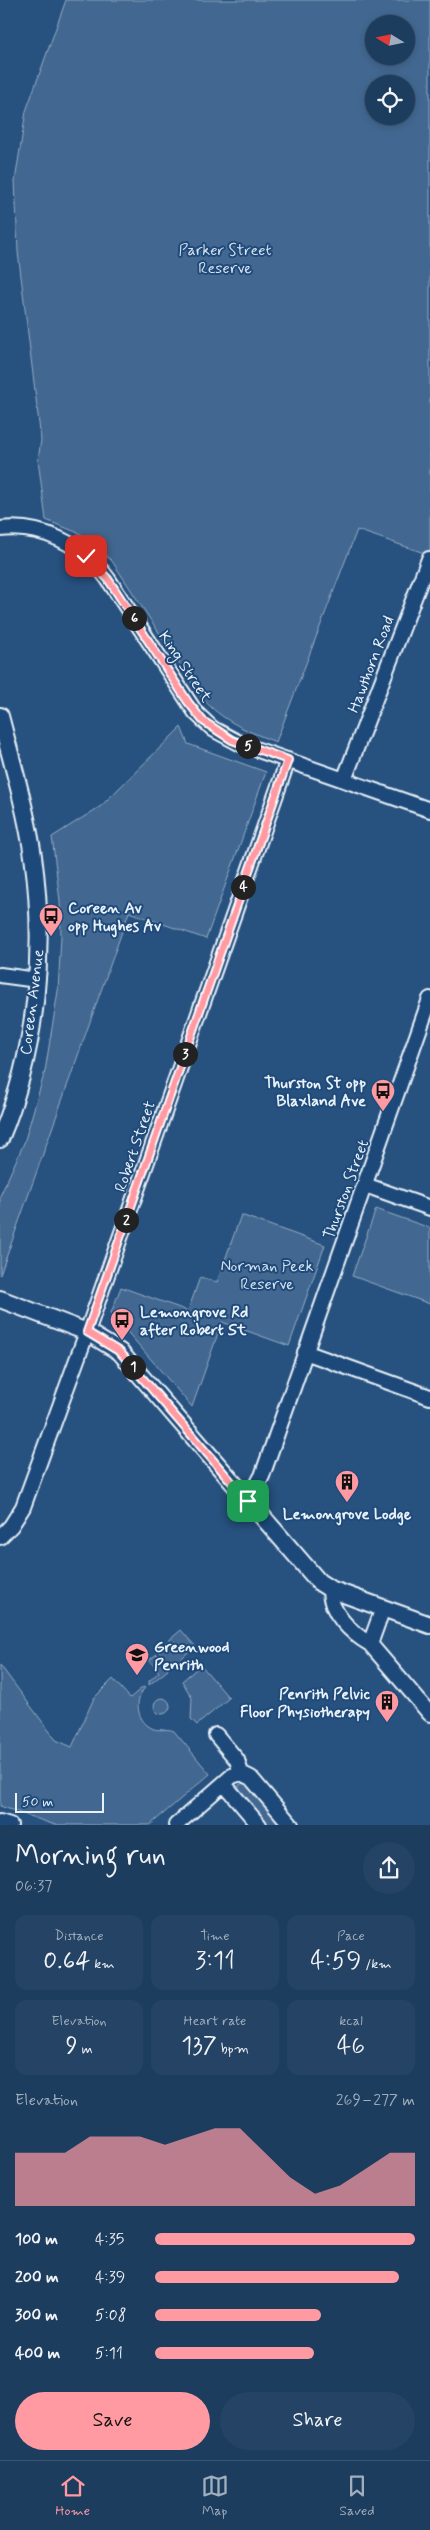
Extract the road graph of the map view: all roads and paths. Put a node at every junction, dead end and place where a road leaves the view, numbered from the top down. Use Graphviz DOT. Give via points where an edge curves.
graph roads {
  1 [pos="0,529"];
  2 [pos="429,560"];
  3 [pos="0,716"];
  4 [pos="288,760"];
  5 [pos="344,780"];
  6 [pos="430,810"];
  7 [pos="0,975"];
  8 [pos="37,980"];
  9 [pos="430,999"];
  10 [pos="427,1019"];
  11 [pos="0,1139"];
  12 [pos="365,1185"];
  13 [pos="430,1208"];
  14 [pos="0,1299"];
  15 [pos="87,1332"];
  16 [pos="305,1352"];
  17 [pos="430,1397"];
  18 [pos="248,1501"];
  19 [pos="0,1537"];
  20 [pos="330,1589"];
  21 [pos="383,1608"];
  22 [pos="430,1625"];
  23 [pos="370,1644"];
  24 [pos="430,1714"];
  25 [pos="216,1736"];
  26 [pos="241,1773"];
  27 [pos="224,1784"];
  28 [pos="0,1822"];
  29 [pos="10,1825"];
  30 [pos="176,1825"];
  31 [pos="259,1825"];
  32 [pos="291,1825"];
  1 -- 4 [label="street, King Street" via="24,528 45,533 86,556 108,579 203,721 232,740"];
  2 -- 5 [label="street, Hawthorn Road"];
  3 -- 8 [label="street, Coreen Avenue" via="33,854 39,923"];
  4 -- 5 [label="street, King Street"];
  4 -- 15 [label="street, Robert Street"];
  5 -- 6 [label="street, King Street"];
  7 -- 8 [label="street"];
  8 -- 11 [label="street, Coreen Avenue" via="26,1054"];
  9 -- 10 [label="street, Thurston Street"];
  10 -- 12 [label="street, Thurston Street"];
  12 -- 13 [label="street"];
  12 -- 16 [label="street, Thurston Street"];
  14 -- 15 [label="street"];
  15 -- 18 [label="street" via="120,1352"];
  15 -- 19 [label="street, Robert Street" via="23,1507"];
  16 -- 17 [label="street"];
  16 -- 18 [label="street, Thurston Street" via="262,1476"];
  18 -- 20 [label="street" via="319,1582"];
  20 -- 21 [label="street"];
  20 -- 23 [label="street" via="332,1607 357,1636"];
  21 -- 22 [label="street"];
  21 -- 23 [label="street"];
  23 -- 24 [label="street"];
  25 -- 26 [label="street" via="237,1760"];
  26 -- 27 [label="street"];
  26 -- 32 [label="street" via="251,1778"];
  27 -- 30 [label="street"];
  27 -- 31 [label="street"];
  28 -- 29 [label="street"];
}
